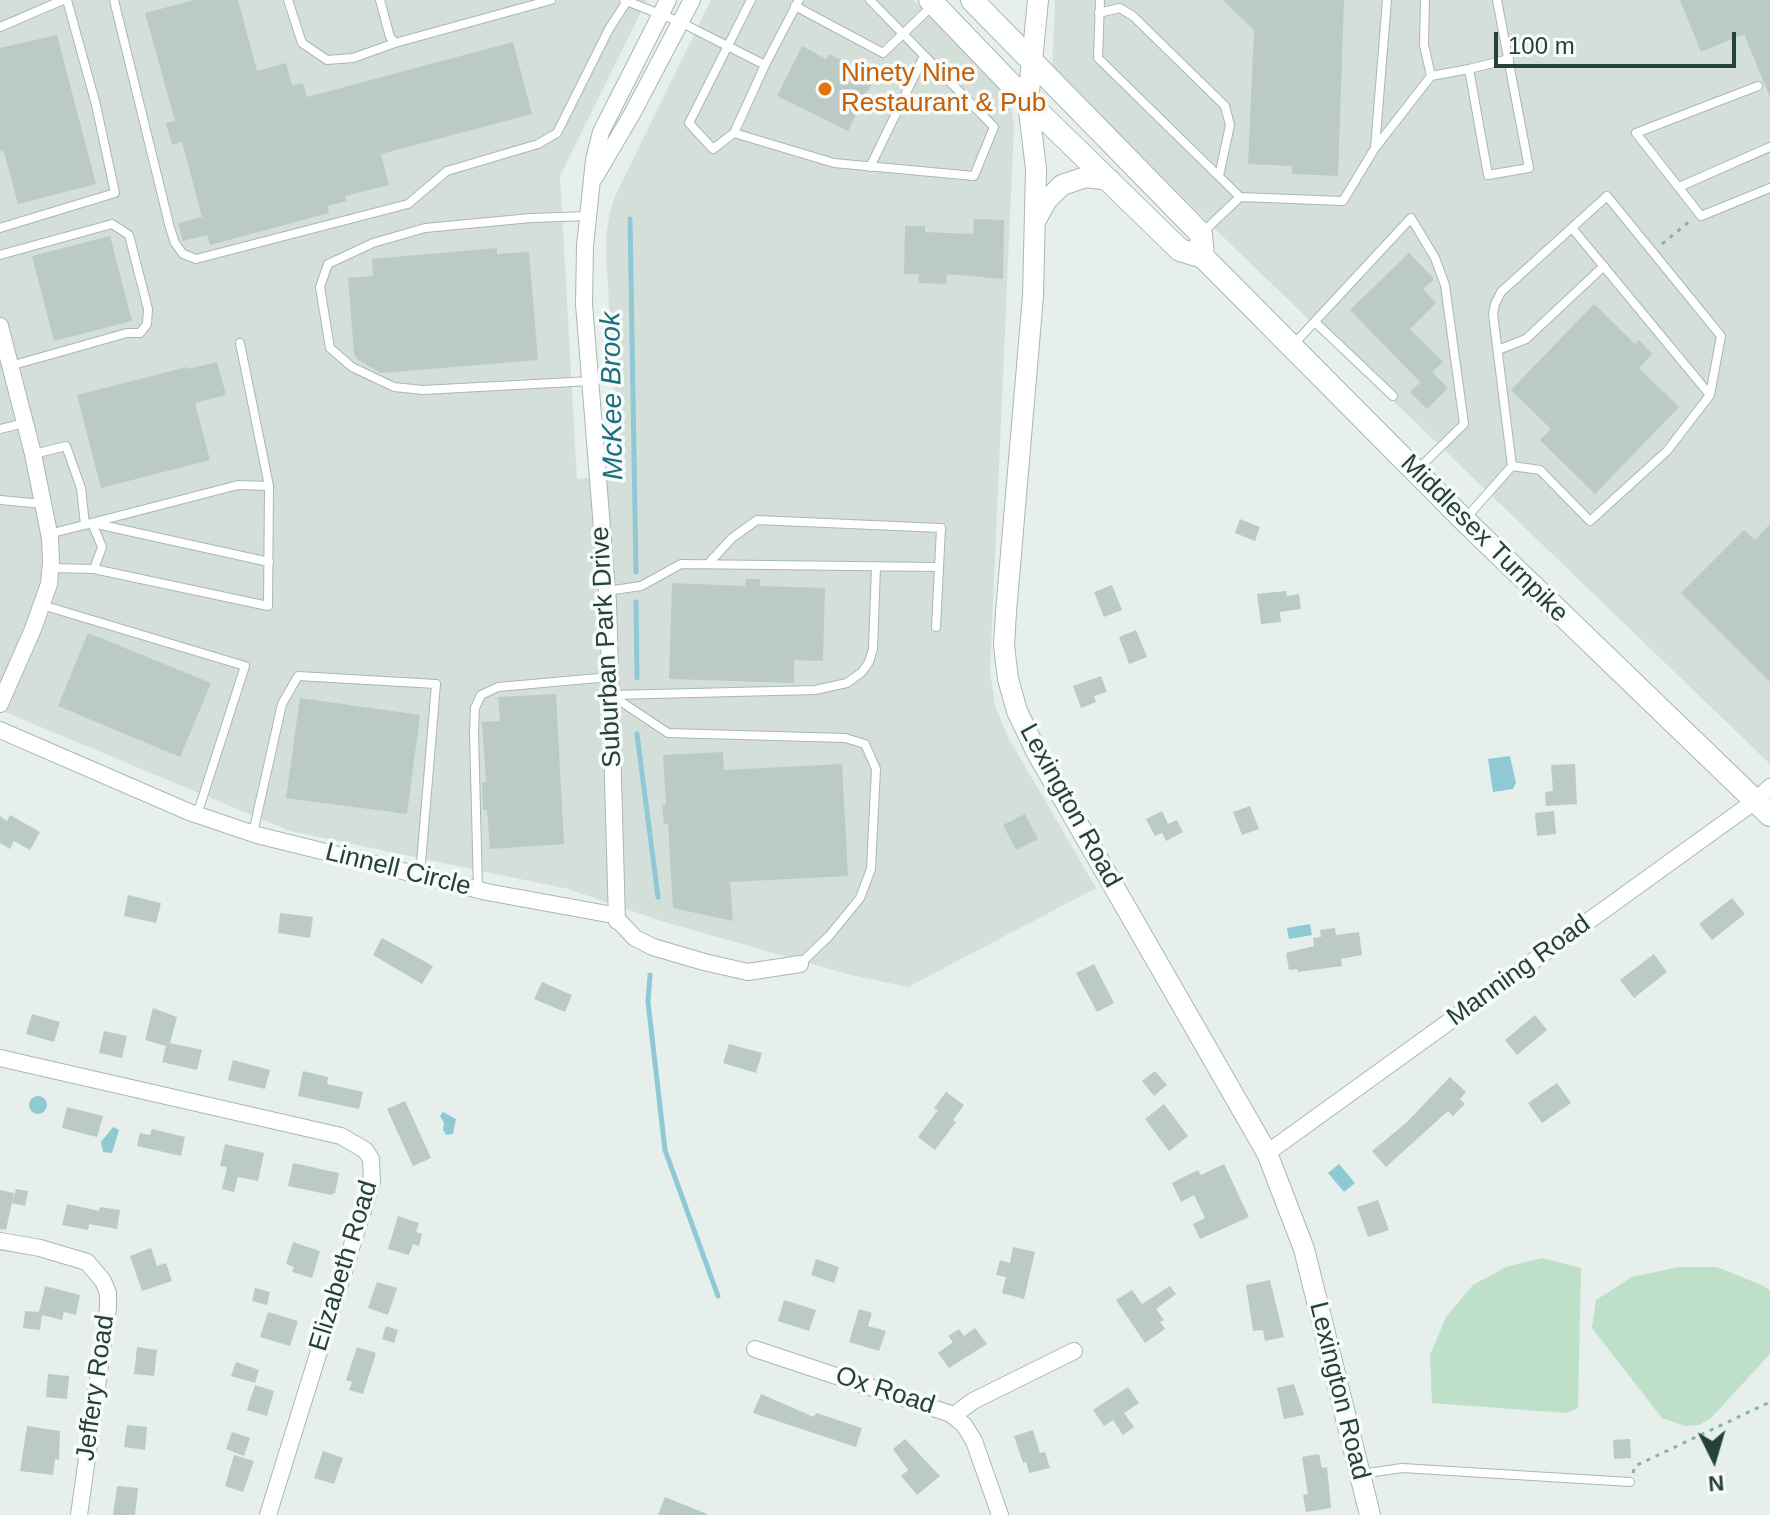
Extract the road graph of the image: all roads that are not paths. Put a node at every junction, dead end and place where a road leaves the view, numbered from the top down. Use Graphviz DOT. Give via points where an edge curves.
graph roads {
  1 [pos="65,0"];
  2 [pos="114,0"];
  3 [pos="288,0"];
  4 [pos="380,0"];
  5 [pos="551,0"];
  6 [pos="692,0"];
  7 [pos="751,0"];
  8 [pos="870,0"];
  9 [pos="972,0"];
  10 [pos="1038,0"];
  11 [pos="1100,0"];
  12 [pos="1387,0"];
  13 [pos="1425,0"];
  14 [pos="1497,0"];
  15 [pos="625,1"];
  16 [pos="932,2"];
  17 [pos="797,3"];
  18 [pos="664,7"];
  19 [pos="1099,13"];
  20 [pos="680,22"];
  21 [pos="0,27"];
  22 [pos="903,34"];
  23 [pos="395,43"];
  24 [pos="728,46"];
  25 [pos="924,56"];
  26 [pos="1031,59"];
  27 [pos="1509,59"];
  28 [pos="765,65"];
  29 [pos="1469,69"];
  30 [pos="1431,76"];
  31 [pos="1758,86"];
  32 [pos="1028,102"];
  33 [pos="734,133"];
  34 [pos="1770,147"];
  35 [pos="1375,148"];
  36 [pos="870,167"];
  37 [pos="1219,176"];
  38 [pos="1110,180"];
  39 [pos="592,181"];
  40 [pos="1679,187"];
  41 [pos="1770,188"];
  42 [pos="1240,197"];
  43 [pos="589,216"];
  44 [pos="1035,221"];
  45 [pos="0,228"];
  46 [pos="1572,228"];
  47 [pos="1201,234"];
  48 [pos="0,255"];
  49 [pos="1203,257"];
  50 [pos="1604,266"];
  51 [pos="1315,322"];
  52 [pos="0,326"];
  53 [pos="240,343"];
  54 [pos="1292,346"];
  55 [pos="1498,350"];
  56 [pos="10,366"];
  57 [pos="591,381"];
  58 [pos="1710,395"];
  59 [pos="1393,396"];
  60 [pos="25,423"];
  61 [pos="0,429"];
  62 [pos="33,454"];
  63 [pos="1512,466"];
  64 [pos="1416,472"];
  65 [pos="269,486"];
  66 [pos="0,500"];
  67 [pos="43,504"];
  68 [pos="1464,520"];
  69 [pos="89,524"];
  70 [pos="49,534"];
  71 [pos="269,562"];
  72 [pos="708,564"];
  73 [pos="876,567"];
  74 [pos="939,567"];
  75 [pos="51,568"];
  76 [pos="94,569"];
  77 [pos="607,591"];
  78 [pos="42,605"];
  79 [pos="936,627"];
  80 [pos="610,677"];
  81 [pos="611,695"];
  82 [pos="0,704"];
  83 [pos="0,730"];
  84 [pos="1765,801"];
  85 [pos="197,815"];
  86 [pos="253,833"];
  87 [pos="420,876"];
  88 [pos="478,890"];
  89 [pos="617,921"];
  90 [pos="800,964"];
  91 [pos="0,1058"];
  92 [pos="1267,1153"];
  93 [pos="0,1241"];
  94 [pos="755,1349"];
  95 [pos="1074,1351"];
  96 [pos="953,1416"];
  97 [pos="1361,1474"];
  98 [pos="1630,1482"];
  99 [pos="79,1515"];
  100 [pos="268,1515"];
  101 [pos="1000,1515"];
  102 [pos="1370,1515"];
  1 -- 21 [label="lane"];
  1 -- 45 [label="lane" via="115,193"];
  2 -- 15 [label="lane" via="170,228 183,254 196,259 408,204 447,171 538,144 557,133"];
  3 -- 23 [label="lane" via="302,43 327,60 353,58"];
  4 -- 23 [label="lane"];
  5 -- 23 [label="lane"];
  6 -- 20 [label="street, Suburban Park Drive"];
  7 -- 24 [label="lane"];
  8 -- 22 [label="lane"];
  9 -- 26 [label="main road"];
  10 -- 26 [label="street, Lexington Road"];
  11 -- 19 [label="lane"];
  12 -- 35 [label="lane"];
  13 -- 30 [label="lane" via="1424,45"];
  14 -- 27 [label="lane"];
  15 -- 18 [label="lane"];
  16 -- 22 [label="lane"];
  16 -- 32 [label="main road, Middlesex Turnpike"];
  17 -- 22 [label="lane" via="883,53"];
  17 -- 28 [label="lane"];
  18 -- 20 [label="lane"];
  18 -- 39 [label="street, Suburban Park Drive" via="601,132"];
  19 -- 37 [label="lane" via="1098,58"];
  19 -- 37 [label="lane" via="1120,8 1133,16 1225,106 1230,125"];
  20 -- 24 [label="lane"];
  20 -- 39 [label="street, Suburban Park Drive"];
  22 -- 25 [label="lane"];
  24 -- 28 [label="lane"];
  24 -- 33 [label="lane" via="689,123 713,149"];
  25 -- 36 [label="lane"];
  25 -- 36 [label="lane" via="994,127 974,176"];
  26 -- 32 [label="street, Lexington Road"];
  26 -- 47 [label="main road"];
  27 -- 29 [label="lane"];
  27 -- 29 [label="lane" via="1529,168 1488,175"];
  28 -- 33 [label="lane"];
  29 -- 30 [label="lane"];
  30 -- 35 [label="lane"];
  31 -- 40 [label="lane" via="1636,133"];
  32 -- 38 [label="main road, Middlesex Turnpike"];
  32 -- 44 [label="street, Lexington Road" via="1036,169"];
  33 -- 36 [label="lane" via="834,163"];
  34 -- 40 [label="lane"];
  35 -- 42 [label="lane" via="1343,201"];
  37 -- 42 [label="lane"];
  38 -- 44 [label="street" via="1086,177 1062,185"];
  38 -- 49 [label="main road, Middlesex Turnpike" via="1180,250"];
  39 -- 43 [label="street, Suburban Park Drive"];
  40 -- 41 [label="lane" via="1701,216"];
  42 -- 47 [label="lane"];
  43 -- 57 [label="street, Suburban Park Drive" via="584,304"];
  43 -- 57 [label="lane" via="425,228 373,243 328,264 320,287 330,348 352,367 394,387"];
  44 -- 92 [label="street, Lexington Road" via="1004,645 1008,679 1036,751"];
  46 -- 50 [label="lane"];
  46 -- 55 [label="lane" via="1501,292 1493,314"];
  46 -- 58 [label="lane" via="1607,196 1721,336"];
  47 -- 49 [label="main road"];
  48 -- 56 [label="lane" via="112,224 129,235 148,309 140,333"];
  49 -- 54 [label="main road, Middlesex Turnpike"];
  50 -- 55 [label="lane" via="1526,339"];
  50 -- 58 [label="lane"];
  51 -- 54 [label="lane"];
  51 -- 59 [label="lane"];
  51 -- 64 [label="lane" via="1411,218 1445,285 1464,424"];
  52 -- 56 [label="street"];
  53 -- 65 [label="lane"];
  54 -- 64 [label="main road, Middlesex Turnpike"];
  55 -- 63 [label="lane"];
  56 -- 60 [label="street"];
  57 -- 77 [label="street, Suburban Park Drive"];
  58 -- 63 [label="lane" via="1667,451 1590,521 1540,470"];
  60 -- 61 [label="lane"];
  60 -- 62 [label="street"];
  62 -- 67 [label="street"];
  62 -- 69 [label="lane" via="66,446"];
  63 -- 68 [label="lane"];
  64 -- 68 [label="main road, Middlesex Turnpike"];
  65 -- 69 [label="lane" via="238,485"];
  65 -- 71 [label="lane"];
  66 -- 67 [label="lane"];
  67 -- 70 [label="street"];
  68 -- 84 [label="main road, Middlesex Turnpike"];
  69 -- 70 [label="lane"];
  69 -- 71 [label="lane"];
  69 -- 76 [label="lane" via="102,547"];
  70 -- 75 [label="street"];
  71 -- 76 [label="lane" via="268,606"];
  72 -- 73 [label="lane"];
  72 -- 74 [label="lane" via="757,520 941,528"];
  72 -- 77 [label="lane" via="681,564 641,586"];
  73 -- 74 [label="lane"];
  73 -- 81 [label="lane" via="873,649 862,672 847,683 815,690"];
  74 -- 79 [label="lane"];
  75 -- 76 [label="lane"];
  75 -- 78 [label="street"];
  77 -- 80 [label="street, Suburban Park Drive"];
  78 -- 82 [label="street"];
  78 -- 85 [label="lane" via="245,666"];
  80 -- 81 [label="street, Suburban Park Drive"];
  80 -- 88 [label="lane" via="498,687 481,695 474,732"];
  81 -- 89 [label="street, Suburban Park Drive"];
  81 -- 90 [label="lane" via="668,733 845,738 865,744 876,769 871,869 860,898"];
  83 -- 85 [label="street, Linnell Circle"];
  84 -- 92 [label="street, Manning Road"];
  85 -- 86 [label="street, Linnell Circle"];
  86 -- 87 [label="street, Linnell Circle"];
  86 -- 87 [label="lane" via="282,704 298,676 436,684"];
  87 -- 88 [label="street, Linnell Circle"];
  88 -- 89 [label="street, Linnell Circle" via="599,911"];
  89 -- 90 [label="street, Linnell Circle" via="644,943 704,962 748,972"];
  91 -- 100 [label="street, Elizabeth Road" via="341,1136 365,1150 372,1181"];
  92 -- 97 [label="street, Lexington Road" via="1304,1249"];
  93 -- 99 [label="street, Jeffery Road" via="87,1262 108,1293"];
  94 -- 96 [label="street, Ox Road"];
  95 -- 96 [label="street"];
  96 -- 101 [label="street, Ox Road" via="974,1441"];
  97 -- 98 [label="lane" via="1402,1468"];
  97 -- 102 [label="street, Lexington Road"];
}
